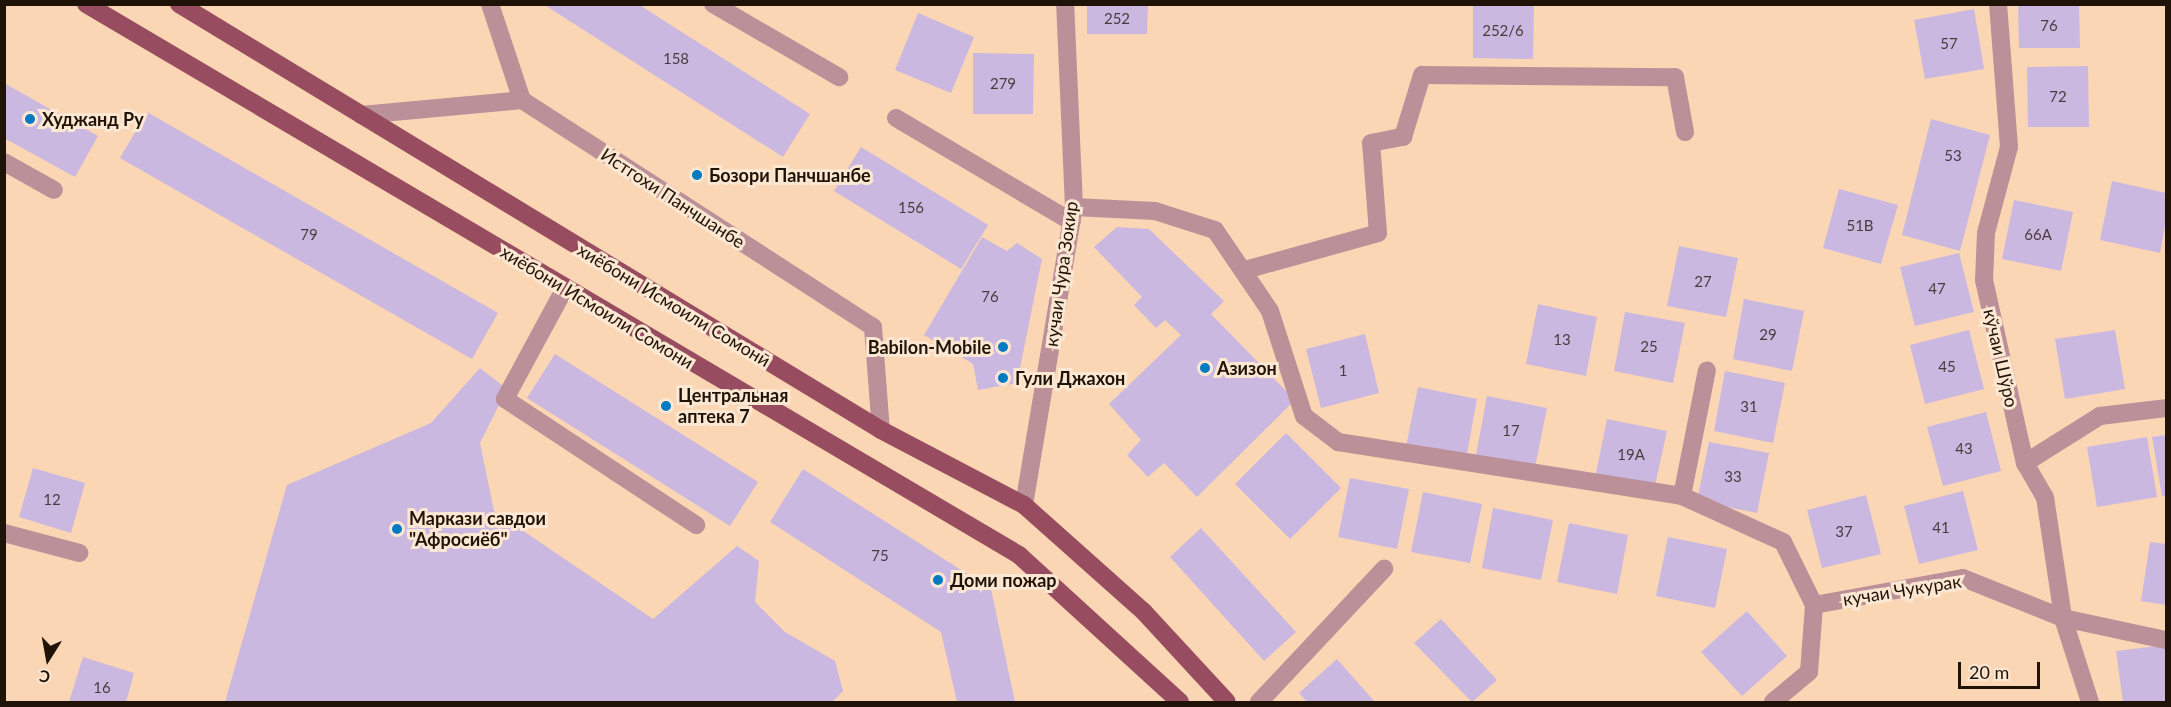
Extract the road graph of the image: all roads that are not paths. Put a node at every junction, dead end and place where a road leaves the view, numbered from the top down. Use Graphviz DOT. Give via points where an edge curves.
graph roads {
  1 [pos="86,4"];
  2 [pos="179,4"];
  3 [pos="490,4"];
  4 [pos="713,4"];
  5 [pos="1065,4"];
  6 [pos="1998,4"];
  7 [pos="839,77"];
  8 [pos="522,100"];
  9 [pos="361,114"];
  10 [pos="896,118"];
  11 [pos="1685,132"];
  12 [pos="4,162"];
  13 [pos="54,190"];
  14 [pos="1073,215"];
  15 [pos="1245,270"];
  16 [pos="565,288"];
  17 [pos="1707,370"];
  18 [pos="2166,408"];
  19 [pos="881,430"];
  20 [pos="2025,463"];
  21 [pos="1682,496"];
  22 [pos="1024,505"];
  23 [pos="696,525"];
  24 [pos="4,532"];
  25 [pos="78,553"];
  26 [pos="1383,569"];
  27 [pos="1814,605"];
  28 [pos="2063,618"];
  29 [pos="2166,640"];
  30 [pos="1178,701"];
  31 [pos="1227,702"];
  32 [pos="1259,702"];
  33 [pos="1773,702"];
  34 [pos="2090,702"];
  1 -- 16 [label="main road, хиёбони Исмоили Сомони"];
  2 -- 9 [label="main road, хиёбони Исмоили Сомонӣ"];
  3 -- 8 [label="street"];
  4 -- 7 [label="street"];
  5 -- 14 [label="street, кучаи Чура Зокир"];
  6 -- 20 [label="street, кўчаи Шўро" via="2009,147 1986,233 1984,280"];
  8 -- 9 [label="street"];
  8 -- 19 [label="street, Истгохи Панчшанбе" via="873,327"];
  9 -- 19 [label="main road, хиёбони Исмоили Сомонӣ"];
  10 -- 14 [label="street"];
  11 -- 15 [label="street" via="1675,77 1422,75 1403,137 1371,143 1378,233"];
  12 -- 13 [label="street"];
  14 -- 15 [label="street" via="1155,211 1215,230"];
  14 -- 22 [label="street, кучаи Чура Зокир"];
  15 -- 21 [label="street" via="1270,311 1304,416 1338,442"];
  16 -- 23 [label="street" via="506,399"];
  16 -- 30 [label="main road, хиёбони Исмоили Сомони" via="1019,555"];
  17 -- 21 [label="street"];
  18 -- 20 [label="street" via="2100,416"];
  19 -- 22 [label="main road, хиёбони Исмоили Сомонӣ"];
  20 -- 28 [label="street, кўчаи Шўро" via="2045,497"];
  21 -- 27 [label="street" via="1783,542"];
  22 -- 31 [label="main road, хиёбони Исмоили Сомонӣ" via="1144,612"];
  24 -- 25 [label="street"];
  26 -- 32 [label="street"];
  27 -- 28 [label="street, кучаи Чукурак" via="1963,578"];
  27 -- 33 [label="street" via="1809,672"];
  28 -- 29 [label="street, кучаи Чукурак"];
  28 -- 34 [label="street, кўчаи Шўро"];
}
